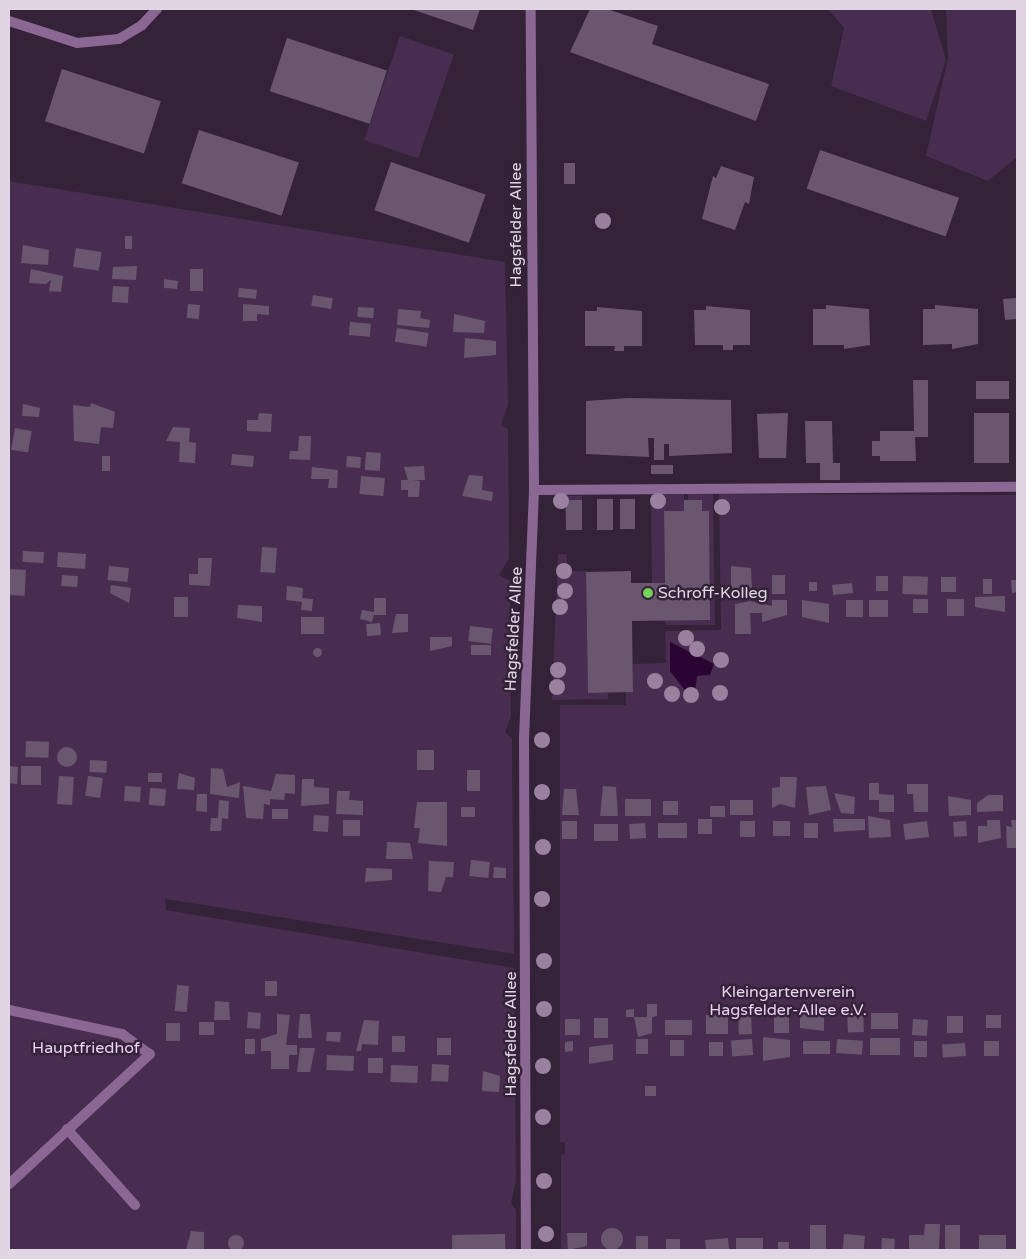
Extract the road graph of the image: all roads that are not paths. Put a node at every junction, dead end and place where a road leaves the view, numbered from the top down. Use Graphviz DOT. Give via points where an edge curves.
graph roads {
  1 [pos="157,9"];
  2 [pos="531,9"];
  3 [pos="9,21"];
  4 [pos="1017,487"];
  5 [pos="534,490"];
  6 [pos="9,1010"];
  7 [pos="67,1129"];
  8 [pos="9,1184"];
  9 [pos="135,1205"];
  10 [pos="526,1250"];
  1 -- 3 [label="street" via="142,25 119,39 77,43"];
  2 -- 5 [label="street, Hagsfelder Allee"];
  4 -- 5 [label="street"];
  5 -- 10 [label="street, Hagsfelder Allee" via="524,739"];
  6 -- 7 [label="street" via="122,1034 150,1054"];
  7 -- 8 [label="street"];
  7 -- 9 [label="street"];
}
